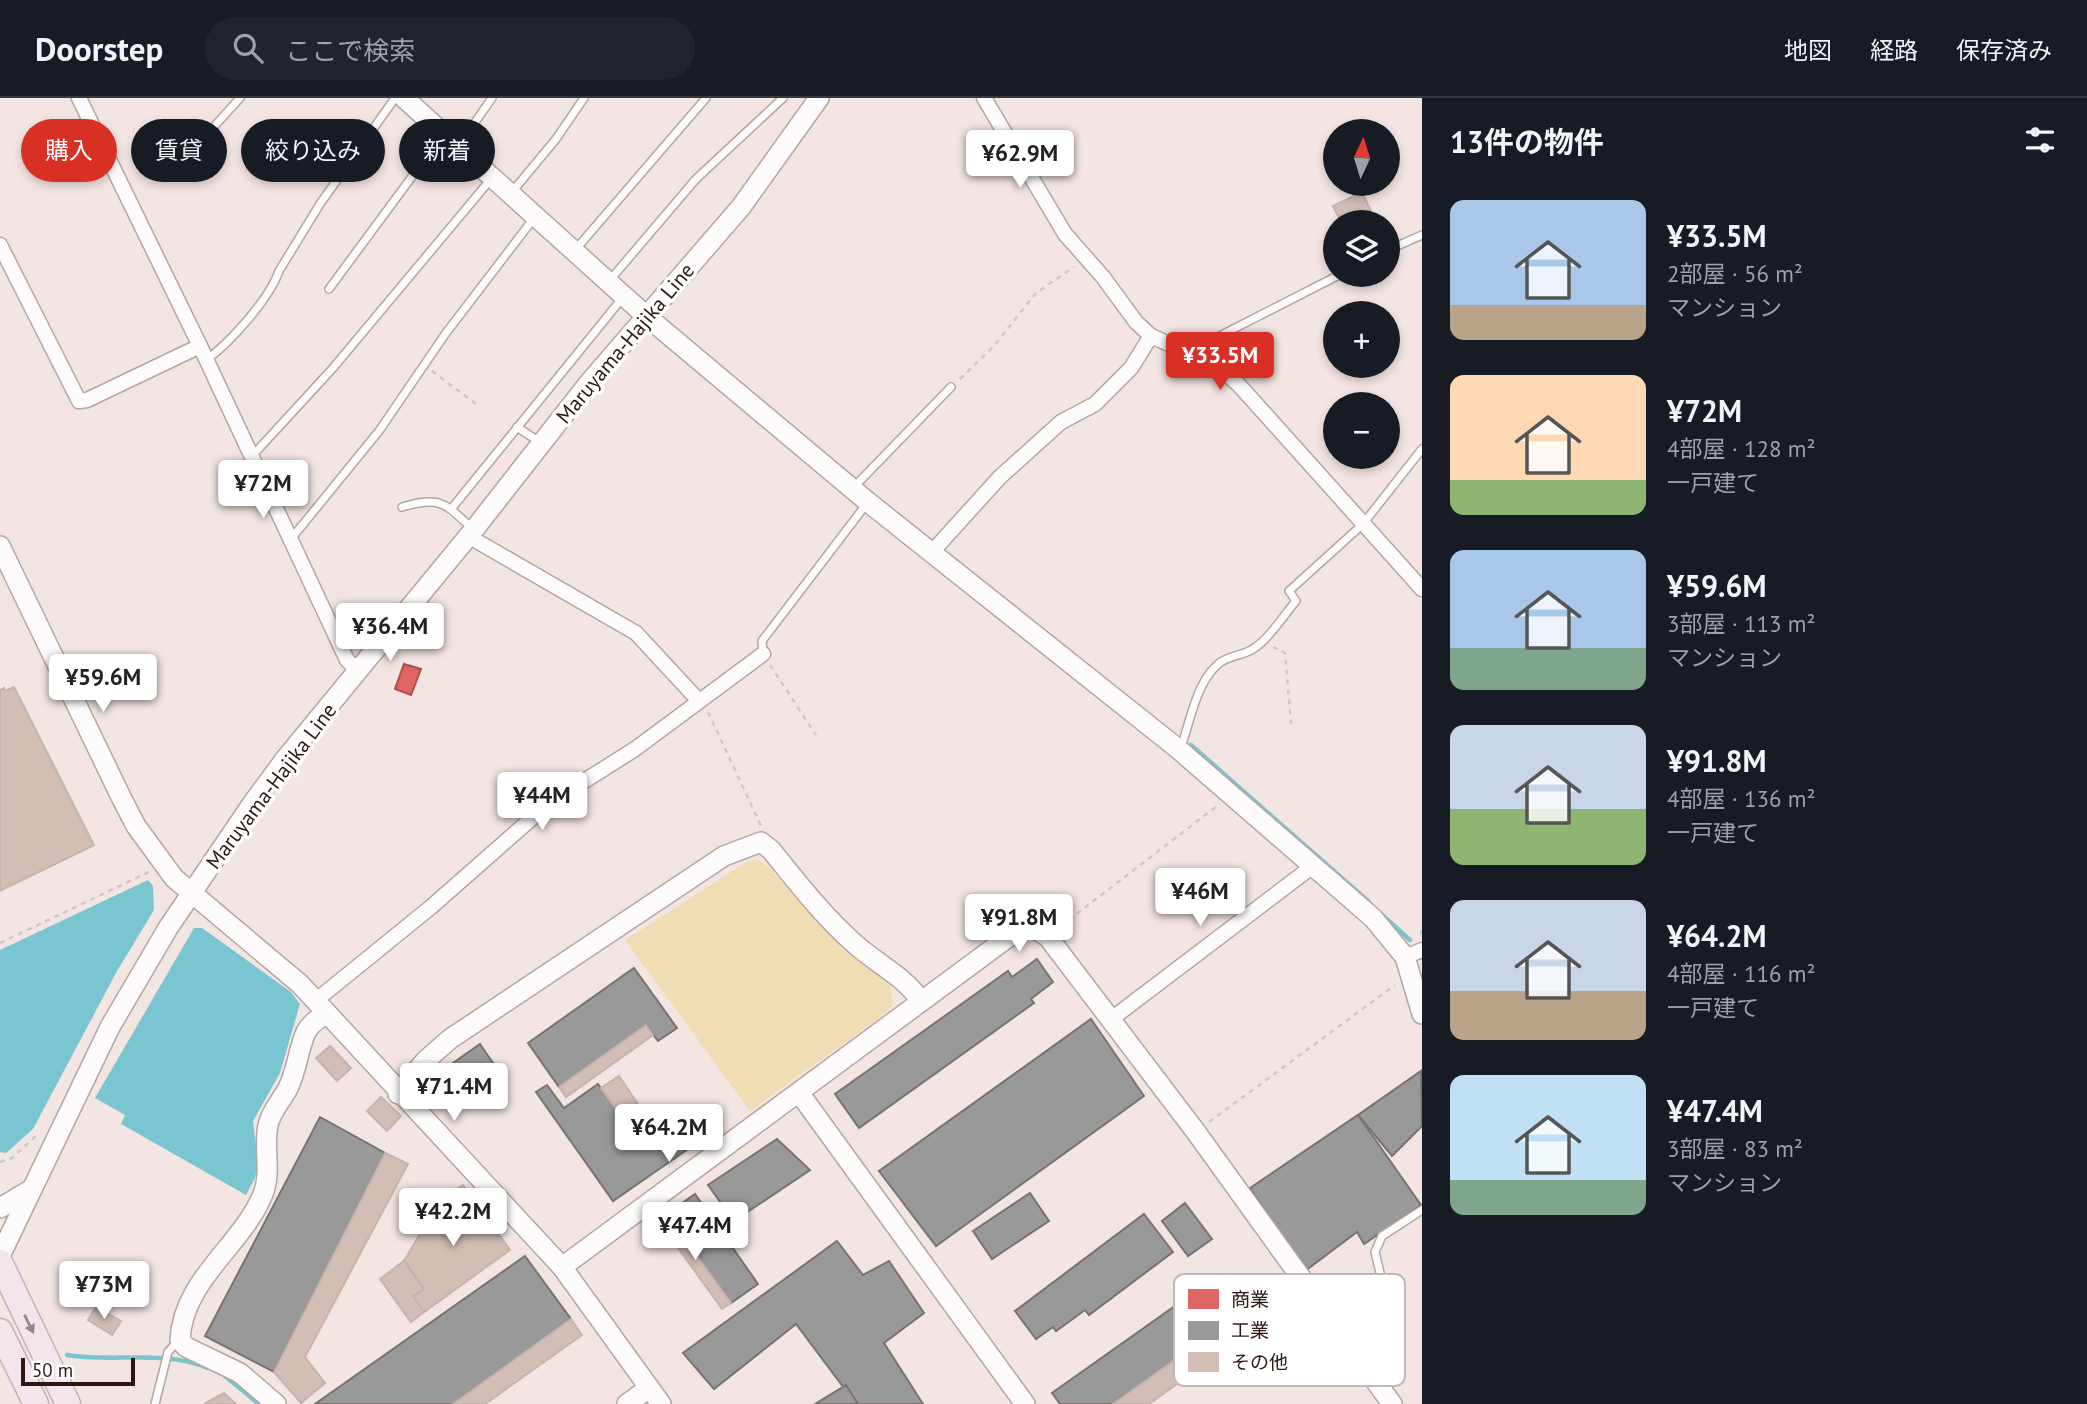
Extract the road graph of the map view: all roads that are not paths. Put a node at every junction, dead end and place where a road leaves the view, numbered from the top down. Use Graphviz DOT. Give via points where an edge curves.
graph roads {
  1 [pos="79,98"];
  2 [pos="240,98"];
  3 [pos="396,98"];
  4 [pos="404,98"];
  5 [pos="492,98"];
  6 [pos="584,98"];
  7 [pos="706,98"];
  8 [pos="783,98"];
  9 [pos="984,98"];
  10 [pos="814,100"];
  11 [pos="221,119"];
  12 [pos="428,119"];
  13 [pos="471,119"];
  14 [pos="495,179"];
  15 [pos="416,182"];
  16 [pos="489,182"];
  17 [pos="510,195"];
  18 [pos="535,218"];
  19 [pos="1422,235"];
  20 [pos="0,245"];
  21 [pos="1400,245"];
  22 [pos="573,252"];
  23 [pos="608,282"];
  24 [pos="1323,283"];
  25 [pos="328,289"];
  26 [pos="624,296"];
  27 [pos="645,315"];
  28 [pos="1151,336"];
  29 [pos="200,346"];
  30 [pos="1194,354"];
  31 [pos="206,360"];
  32 [pos="951,387"];
  33 [pos="517,427"];
  34 [pos="541,443"];
  35 [pos="1422,449"];
  36 [pos="251,456"];
  37 [pos="853,488"];
  38 [pos="868,502"];
  39 [pos="401,507"];
  40 [pos="452,508"];
  41 [pos="1363,524"];
  42 [pos="471,533"];
  43 [pos="291,539"];
  44 [pos="0,546"];
  45 [pos="932,552"];
  46 [pos="1422,589"];
  47 [pos="763,654"];
  48 [pos="358,671"];
  49 [pos="699,701"];
  50 [pos="1177,748"];
  51 [pos="1312,866"];
  52 [pos="191,895"];
  53 [pos="1413,954"];
  54 [pos="921,1001"];
  55 [pos="320,1008"];
  56 [pos="1422,1013"];
  57 [pos="1110,1020"];
  58 [pos="398,1094"];
  59 [pos="800,1094"];
  60 [pos="33,1187"];
  61 [pos="0,1208"];
  62 [pos="1422,1210"];
  63 [pos="0,1256"];
  64 [pos="0,1262"];
  65 [pos="562,1267"];
  66 [pos="1298,1274"];
  67 [pos="1380,1274"];
  68 [pos="0,1331"];
  69 [pos="174,1346"];
  70 [pos="10,1369"];
  71 [pos="1378,1386"];
  72 [pos="655,1396"];
  73 [pos="36,1404"];
  74 [pos="68,1404"];
  75 [pos="155,1404"];
  76 [pos="276,1404"];
  77 [pos="627,1404"];
  78 [pos="1025,1404"];
  79 [pos="1392,1404"];
  1 -- 29 [label="street"];
  2 -- 11 [label="lane"];
  3 -- 31 [label="lane" via="320,204 275,282 247,319"];
  4 -- 12 [label="street"];
  5 -- 13 [label="lane"];
  6 -- 17 [label="lane"];
  7 -- 22 [label="lane"];
  8 -- 23 [label="lane" via="696,179"];
  9 -- 28 [label="street" via="1065,234"];
  10 -- 27 [label="street, Maruyama-Hajika Line" via="741,207"];
  14 -- 17 [label="street"];
  15 -- 25 [label="lane"];
  16 -- 36 [label="lane" via="333,368"];
  17 -- 18 [label="street"];
  18 -- 22 [label="street"];
  18 -- 43 [label="lane" via="379,431"];
  19 -- 21 [label="lane"];
  20 -- 29 [label="street" via="79,401"];
  22 -- 23 [label="street"];
  23 -- 26 [label="street"];
  24 -- 30 [label="lane"];
  26 -- 27 [label="street"];
  26 -- 33 [label="lane"];
  27 -- 34 [label="street, Maruyama-Hajika Line"];
  27 -- 37 [label="street"];
  28 -- 30 [label="street"];
  28 -- 45 [label="street" via="1131,368 1095,404 1061,422 1000,477"];
  29 -- 31 [label="street"];
  30 -- 41 [label="street" via="1239,385"];
  31 -- 36 [label="street"];
  32 -- 37 [label="lane"];
  33 -- 34 [label="lane"];
  33 -- 40 [label="lane"];
  34 -- 42 [label="street, Maruyama-Hajika Line"];
  35 -- 41 [label="lane"];
  36 -- 43 [label="street"];
  37 -- 38 [label="street"];
  38 -- 45 [label="street"];
  38 -- 47 [label="lane" via="762,641"];
  39 -- 40 [label="lane" via="430,501"];
  40 -- 42 [label="lane"];
  41 -- 46 [label="street"];
  41 -- 50 [label="lane" via="1289,591 1296,601 1261,642 1228,656 1214,668"];
  42 -- 48 [label="street, Maruyama-Hajika Line"];
  42 -- 49 [label="street" via="636,633"];
  43 -- 48 [label="street" via="347,660"];
  44 -- 52 [label="street" via="136,826"];
  45 -- 50 [label="street"];
  47 -- 49 [label="street"];
  48 -- 52 [label="street, Maruyama-Hajika Line" via="286,758"];
  49 -- 55 [label="street" via="548,804"];
  50 -- 51 [label="street"];
  51 -- 53 [label="street"];
  51 -- 57 [label="street"];
  52 -- 55 [label="street" via="285,970"];
  52 -- 60 [label="street, Maruyama-Hajika Line" via="110,1027"];
  53 -- 56 [label="street"];
  54 -- 57 [label="street" via="1018,930 1033,927 1048,937"];
  54 -- 58 [label="street" via="911,986 822,913 761,842 724,856 450,1039"];
  54 -- 59 [label="street"];
  55 -- 58 [label="street"];
  55 -- 69 [label="street" via="307,1031 288,1088 268,1124 269,1174 263,1195 244,1228 209,1269 186,1311"];
  57 -- 66 [label="street"];
  58 -- 65 [label="street"];
  59 -- 65 [label="street"];
  59 -- 78 [label="street"];
  60 -- 61 [label="street"];
  60 -- 63 [label="street, Maruyama-Hajika Line"];
  62 -- 67 [label="lane" via="1378,1242 1375,1252"];
  64 -- 74 [label="highway, one-way"];
  65 -- 72 [label="street"];
  68 -- 70 [label="highway"];
  69 -- 75 [label="lane"];
  69 -- 76 [label="street" via="240,1373"];
  70 -- 73 [label="highway"];
  71 -- 79 [label="street"];
  72 -- 77 [label="street"];
}
